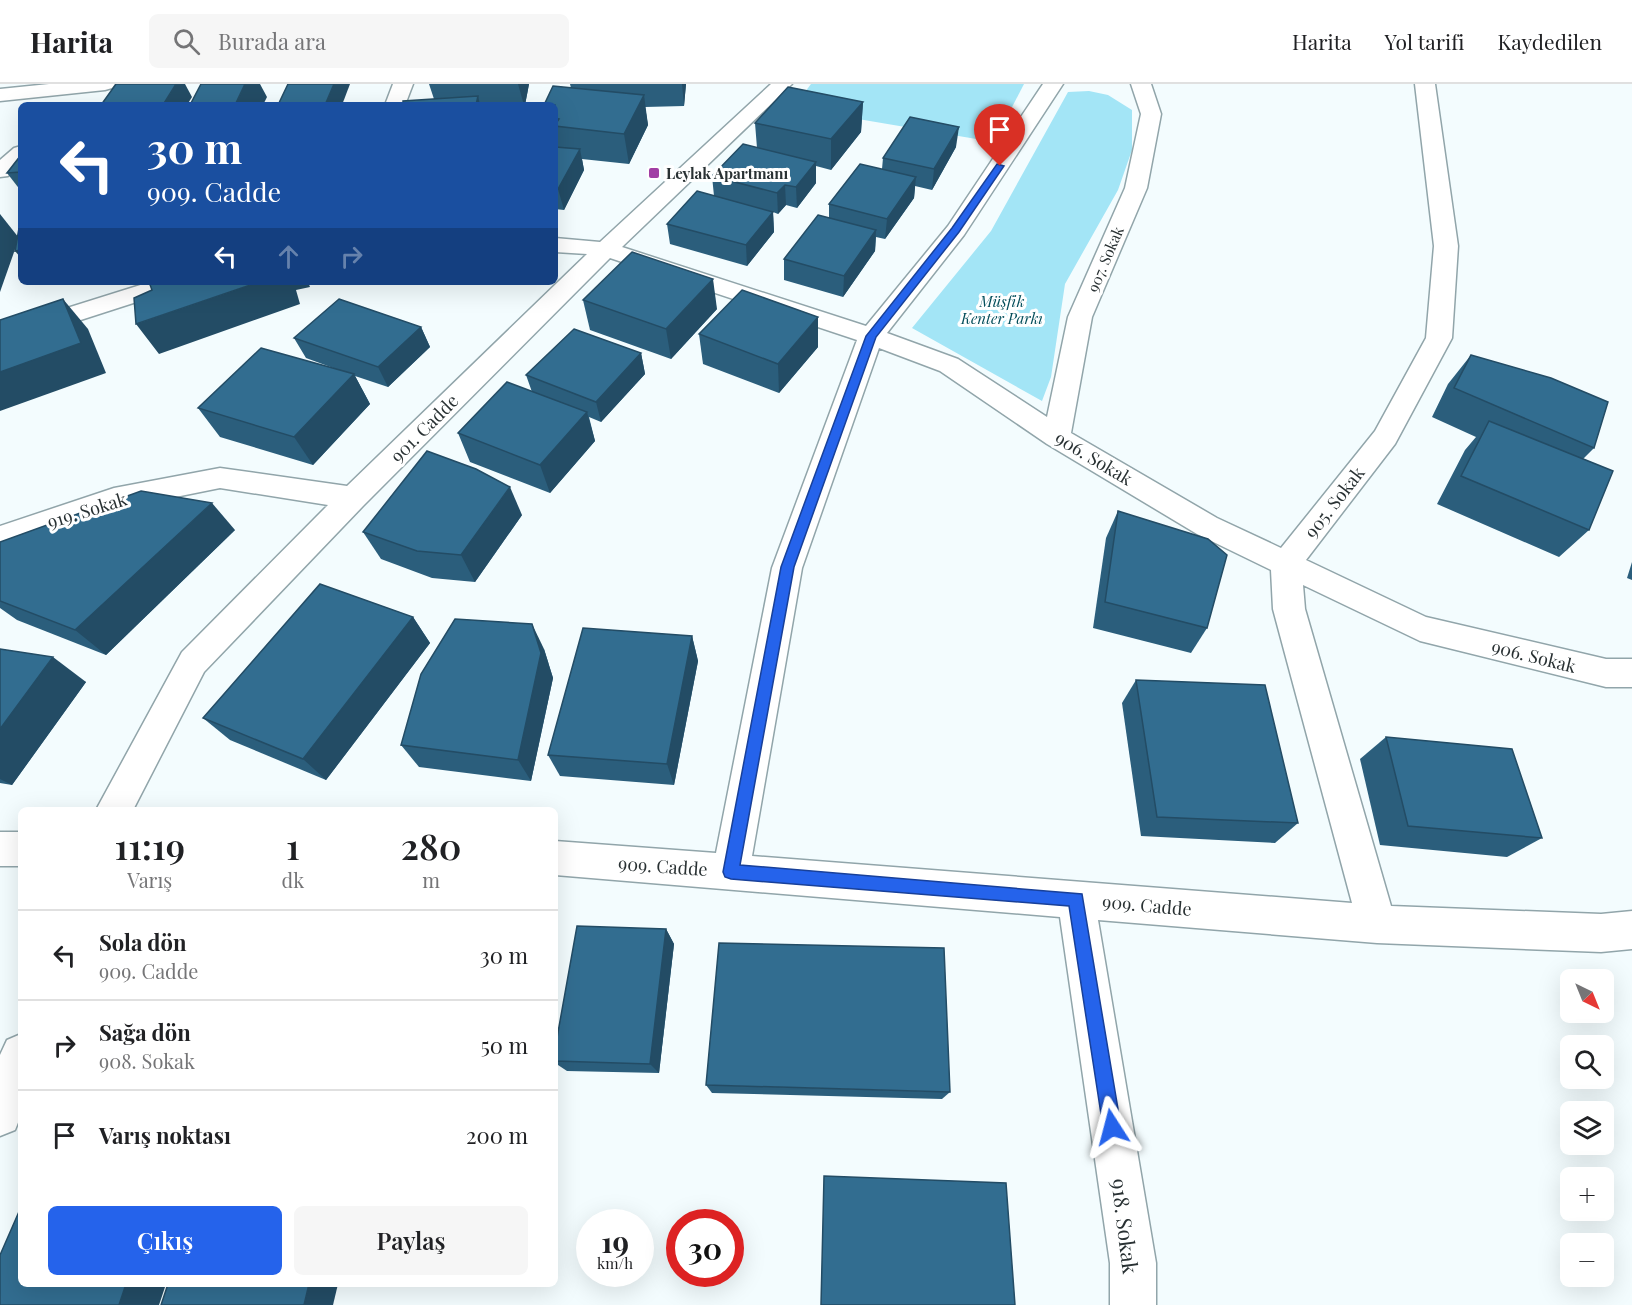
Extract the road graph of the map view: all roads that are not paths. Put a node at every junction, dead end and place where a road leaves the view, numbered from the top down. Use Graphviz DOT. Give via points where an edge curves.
graph roads {
  1 [pos="95,84"];
  2 [pos="403,84"];
  3 [pos="782,84"];
  4 [pos="1053,84"];
  5 [pos="1142,84"];
  6 [pos="1425,84"];
  7 [pos="0,95"];
  8 [pos="75,102"];
  9 [pos="396,102"];
  10 [pos="18,155"];
  11 [pos="0,171"];
  12 [pos="558,245"];
  13 [pos="606,249"];
  14 [pos="166,285"];
  15 [pos="871,336"];
  16 [pos="0,338"];
  17 [pos="1057,437"];
  18 [pos="353,498"];
  19 [pos="0,537"];
  20 [pos="1286,564"];
  21 [pos="1632,673"];
  22 [pos="116,807"];
  23 [pos="0,849"];
  24 [pos="18,849"];
  25 [pos="558,858"];
  26 [pos="731,872"];
  27 [pos="1076,899"];
  28 [pos="1377,924"];
  29 [pos="1632,930"];
  30 [pos="18,1063"];
  31 [pos="0,1115"];
  32 [pos="1133,1305"];
  1 -- 7 [label="street"];
  1 -- 8 [label="street"];
  2 -- 9 [label="street"];
  3 -- 13 [label="street, 901. Cadde"];
  4 -- 15 [label="street" via="956,230"];
  5 -- 17 [label="street, 907. Sokak" via="1151,114 1136,188 1080,317"];
  6 -- 20 [label="street, 905. Sokak" via="1446,246 1439,338 1385,437"];
  10 -- 11 [label="street"];
  12 -- 13 [label="street, 906. Sokak"];
  13 -- 15 [label="street, 906. Sokak"];
  13 -- 18 [label="street, 901. Cadde"];
  14 -- 16 [label="street"];
  15 -- 17 [label="street, 906. Sokak" via="949,365"];
  15 -- 26 [label="street" via="787,567"];
  17 -- 20 [label="street, 906. Sokak" via="1207,526"];
  18 -- 19 [label="street, 919. Sokak" via="220,478 114,499"];
  18 -- 22 [label="street, 901. Cadde" via="193,662"];
  20 -- 21 [label="street, 906. Sokak" via="1420,628 1605,673"];
  20 -- 28 [label="street" via="1289,609"];
  23 -- 24 [label="street"];
  25 -- 26 [label="street, 909. Cadde"];
  26 -- 27 [label="street, 909. Cadde"];
  27 -- 28 [label="street, 909. Cadde"];
  27 -- 32 [label="street, 918. Sokak" via="1133,1263"];
  28 -- 29 [label="street, 909. Cadde" via="1601,933"];
  30 -- 31 [label="street"];
}
